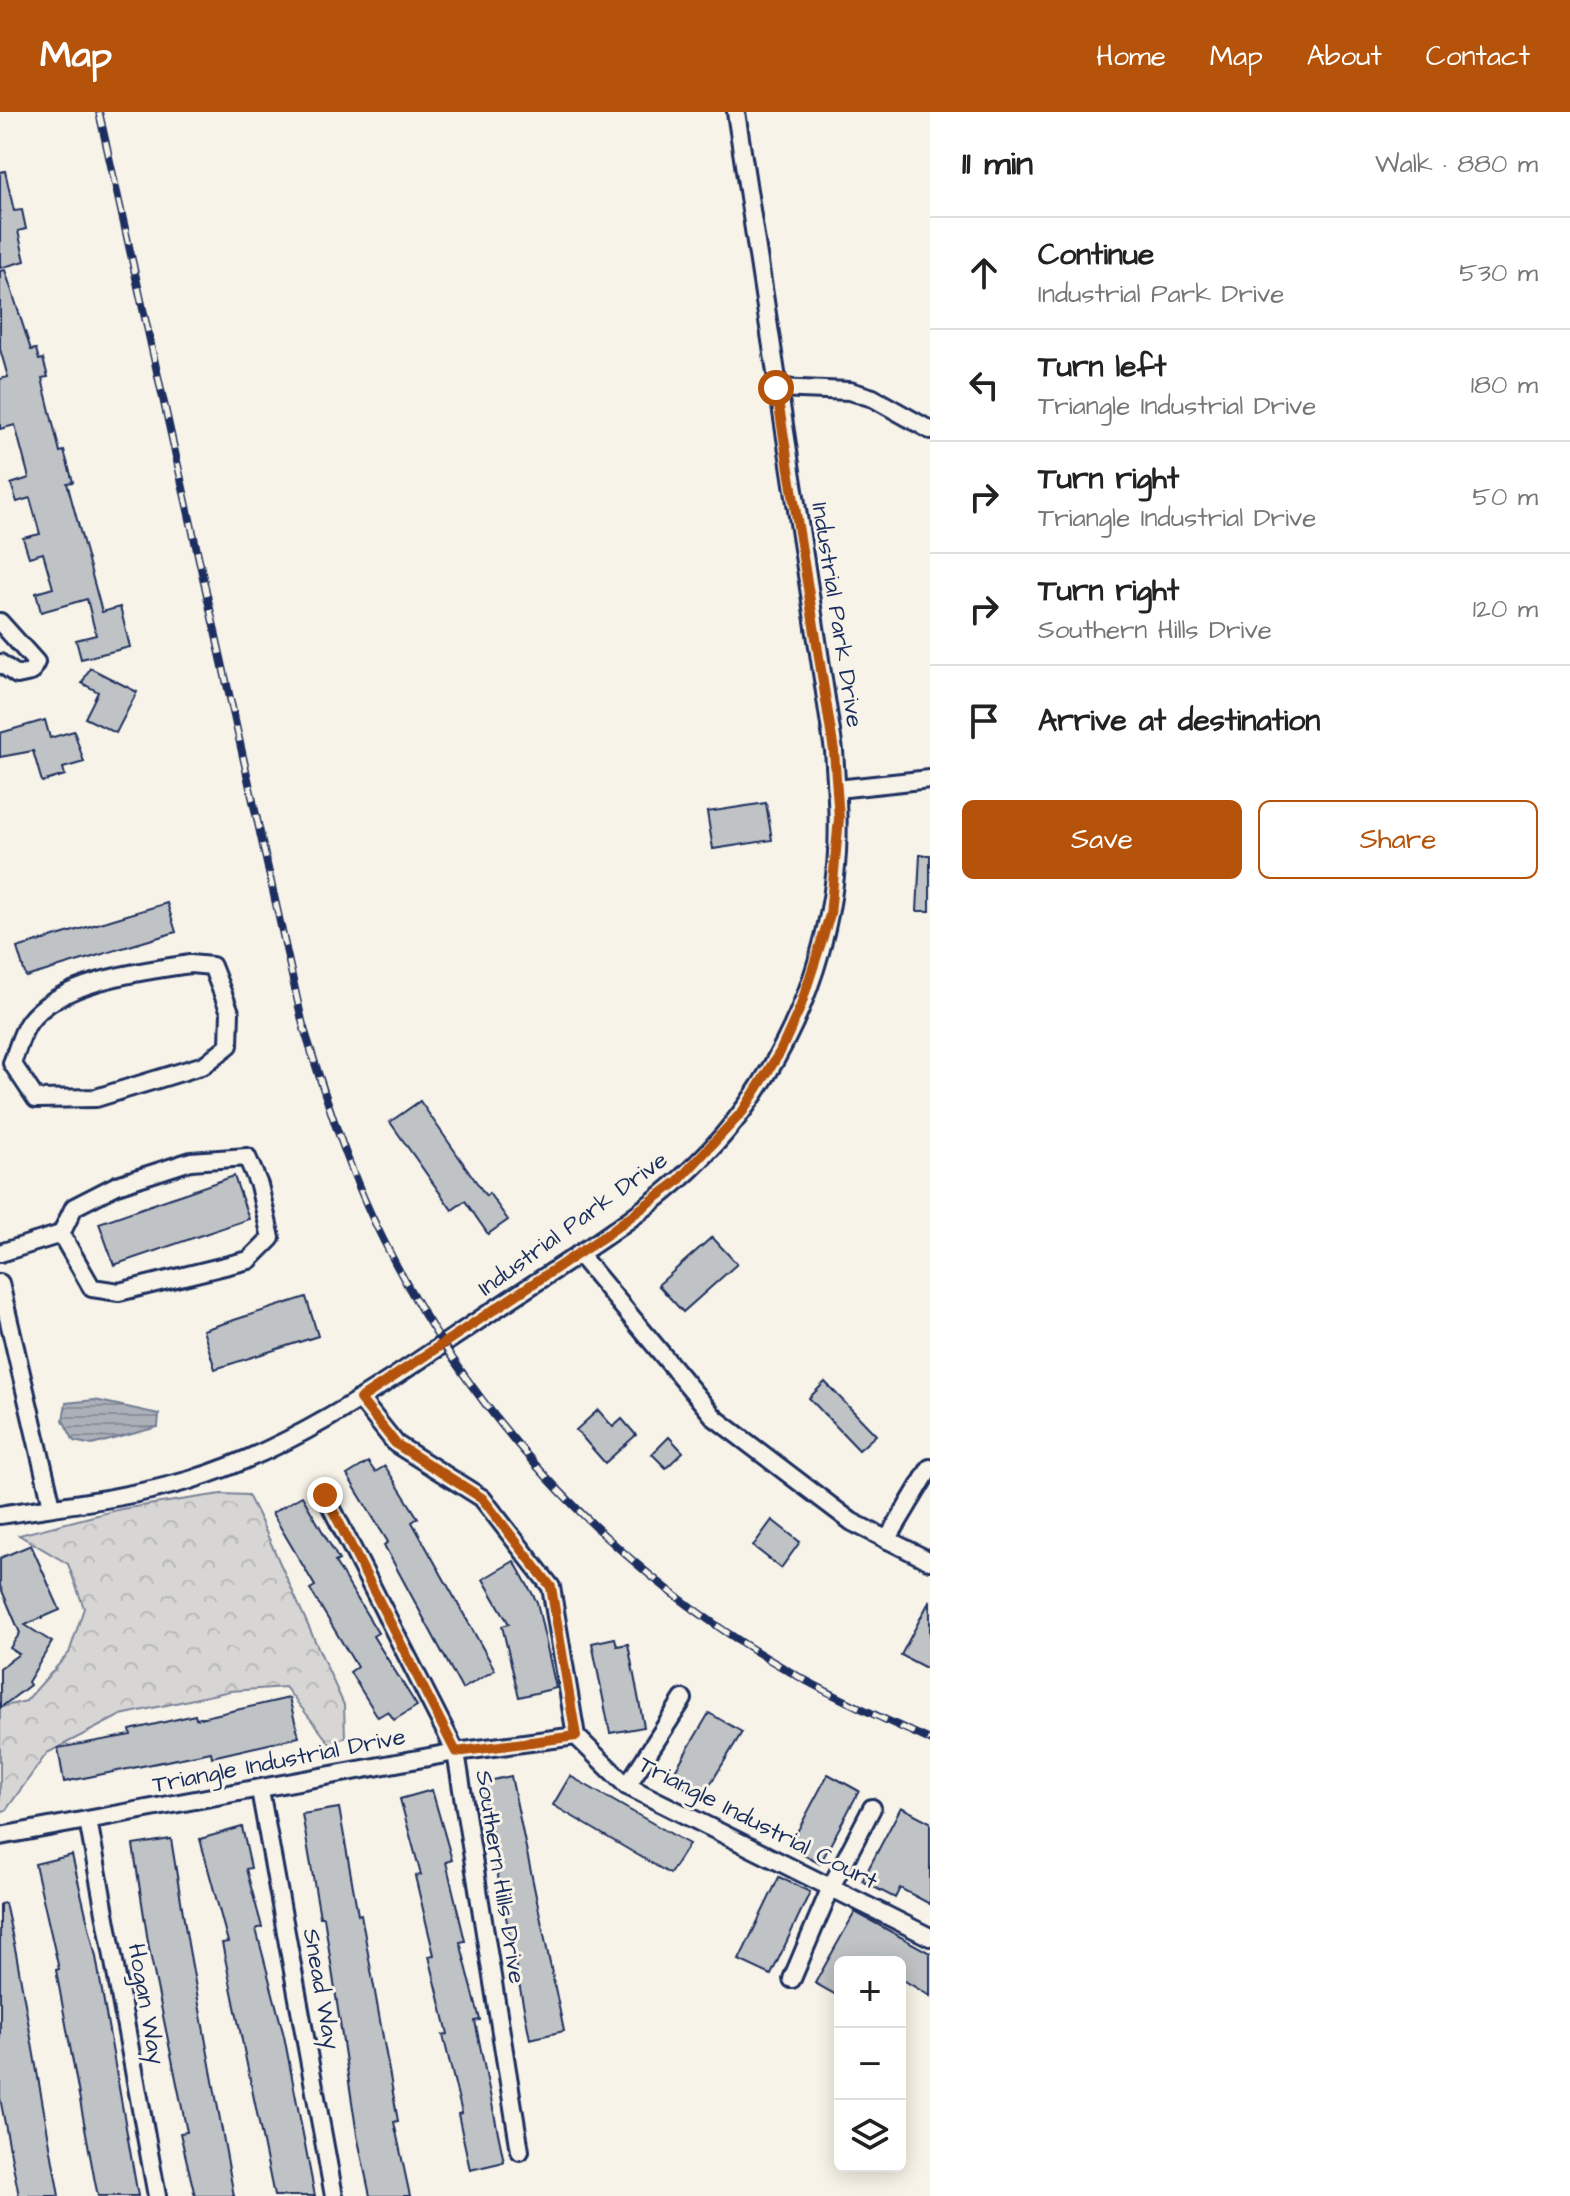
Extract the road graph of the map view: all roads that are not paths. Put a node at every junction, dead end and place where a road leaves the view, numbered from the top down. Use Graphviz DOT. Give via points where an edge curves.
graph roads {
  1 [pos="736,112"];
  2 [pos="776,388"];
  3 [pos="930,430"];
  4 [pos="0,622"];
  5 [pos="0,663"];
  6 [pos="930,779"];
  7 [pos="837,789"];
  8 [pos="6,1064"];
  9 [pos="61,1234"];
  10 [pos="0,1253"];
  11 [pos="579,1254"];
  12 [pos="0,1283"];
  13 [pos="360,1399"];
  14 [pos="930,1468"];
  15 [pos="325,1495"];
  16 [pos="52,1506"];
  17 [pos="0,1515"];
  18 [pos="887,1540"];
  19 [pos="930,1561"];
  20 [pos="683,1699"];
  21 [pos="576,1736"];
  22 [pos="456,1752"];
  23 [pos="627,1786"];
  24 [pos="260,1790"];
  25 [pos="872,1808"];
  26 [pos="88,1820"];
  27 [pos="0,1836"];
  28 [pos="831,1887"];
  29 [pos="930,1937"];
  30 [pos="792,1979"];
  31 [pos="520,2151"];
  32 [pos="157,2196"];
  33 [pos="334,2196"];
  1 -- 2 [label="street, Industrial Park Drive"];
  2 -- 3 [label="street" via="850,391"];
  2 -- 7 [label="street, Industrial Park Drive"];
  4 -- 5 [label="street" via="36,662 31,672 17,675"];
  6 -- 7 [label="street"];
  7 -- 11 [label="street, Industrial Park Drive" via="830,915 815,969 780,1052 743,1111 698,1162"];
  8 -- 8 [label="street" via="29,1022 66,993 131,973 212,966 230,1012 229,1045 204,1065 96,1098 36,1099"];
  9 -- 9 [label="street" via="92,1288 119,1292 249,1260 271,1238 247,1157 191,1161 117,1185 74,1207"];
  9 -- 10 [label="street"];
  11 -- 13 [label="street, Industrial Park Drive"];
  11 -- 18 [label="street" via="715,1418 852,1522"];
  12 -- 16 [label="street"];
  13 -- 16 [label="street, Industrial Park Drive" via="295,1436 191,1480"];
  13 -- 21 [label="street" via="396,1444 482,1498 551,1587"];
  14 -- 18 [label="street"];
  15 -- 22 [label="street, Southern Hills Drive"];
  16 -- 17 [label="street, Industrial Park Drive"];
  18 -- 19 [label="street"];
  20 -- 23 [label="street"];
  21 -- 22 [label="street, Triangle Industrial Drive"];
  21 -- 23 [label="street, Triangle Industrial Court"];
  22 -- 24 [label="street, Triangle Industrial Drive"];
  22 -- 31 [label="street, Southern Hills Drive"];
  23 -- 28 [label="street, Triangle Industrial Court"];
  24 -- 26 [label="street, Triangle Industrial Drive"];
  24 -- 33 [label="street, Snead Way"];
  25 -- 28 [label="street"];
  26 -- 27 [label="street, Triangle Industrial Drive"];
  26 -- 32 [label="street, Hogan Way"];
  28 -- 29 [label="street, Triangle Industrial Court"];
  28 -- 30 [label="street"];
}
